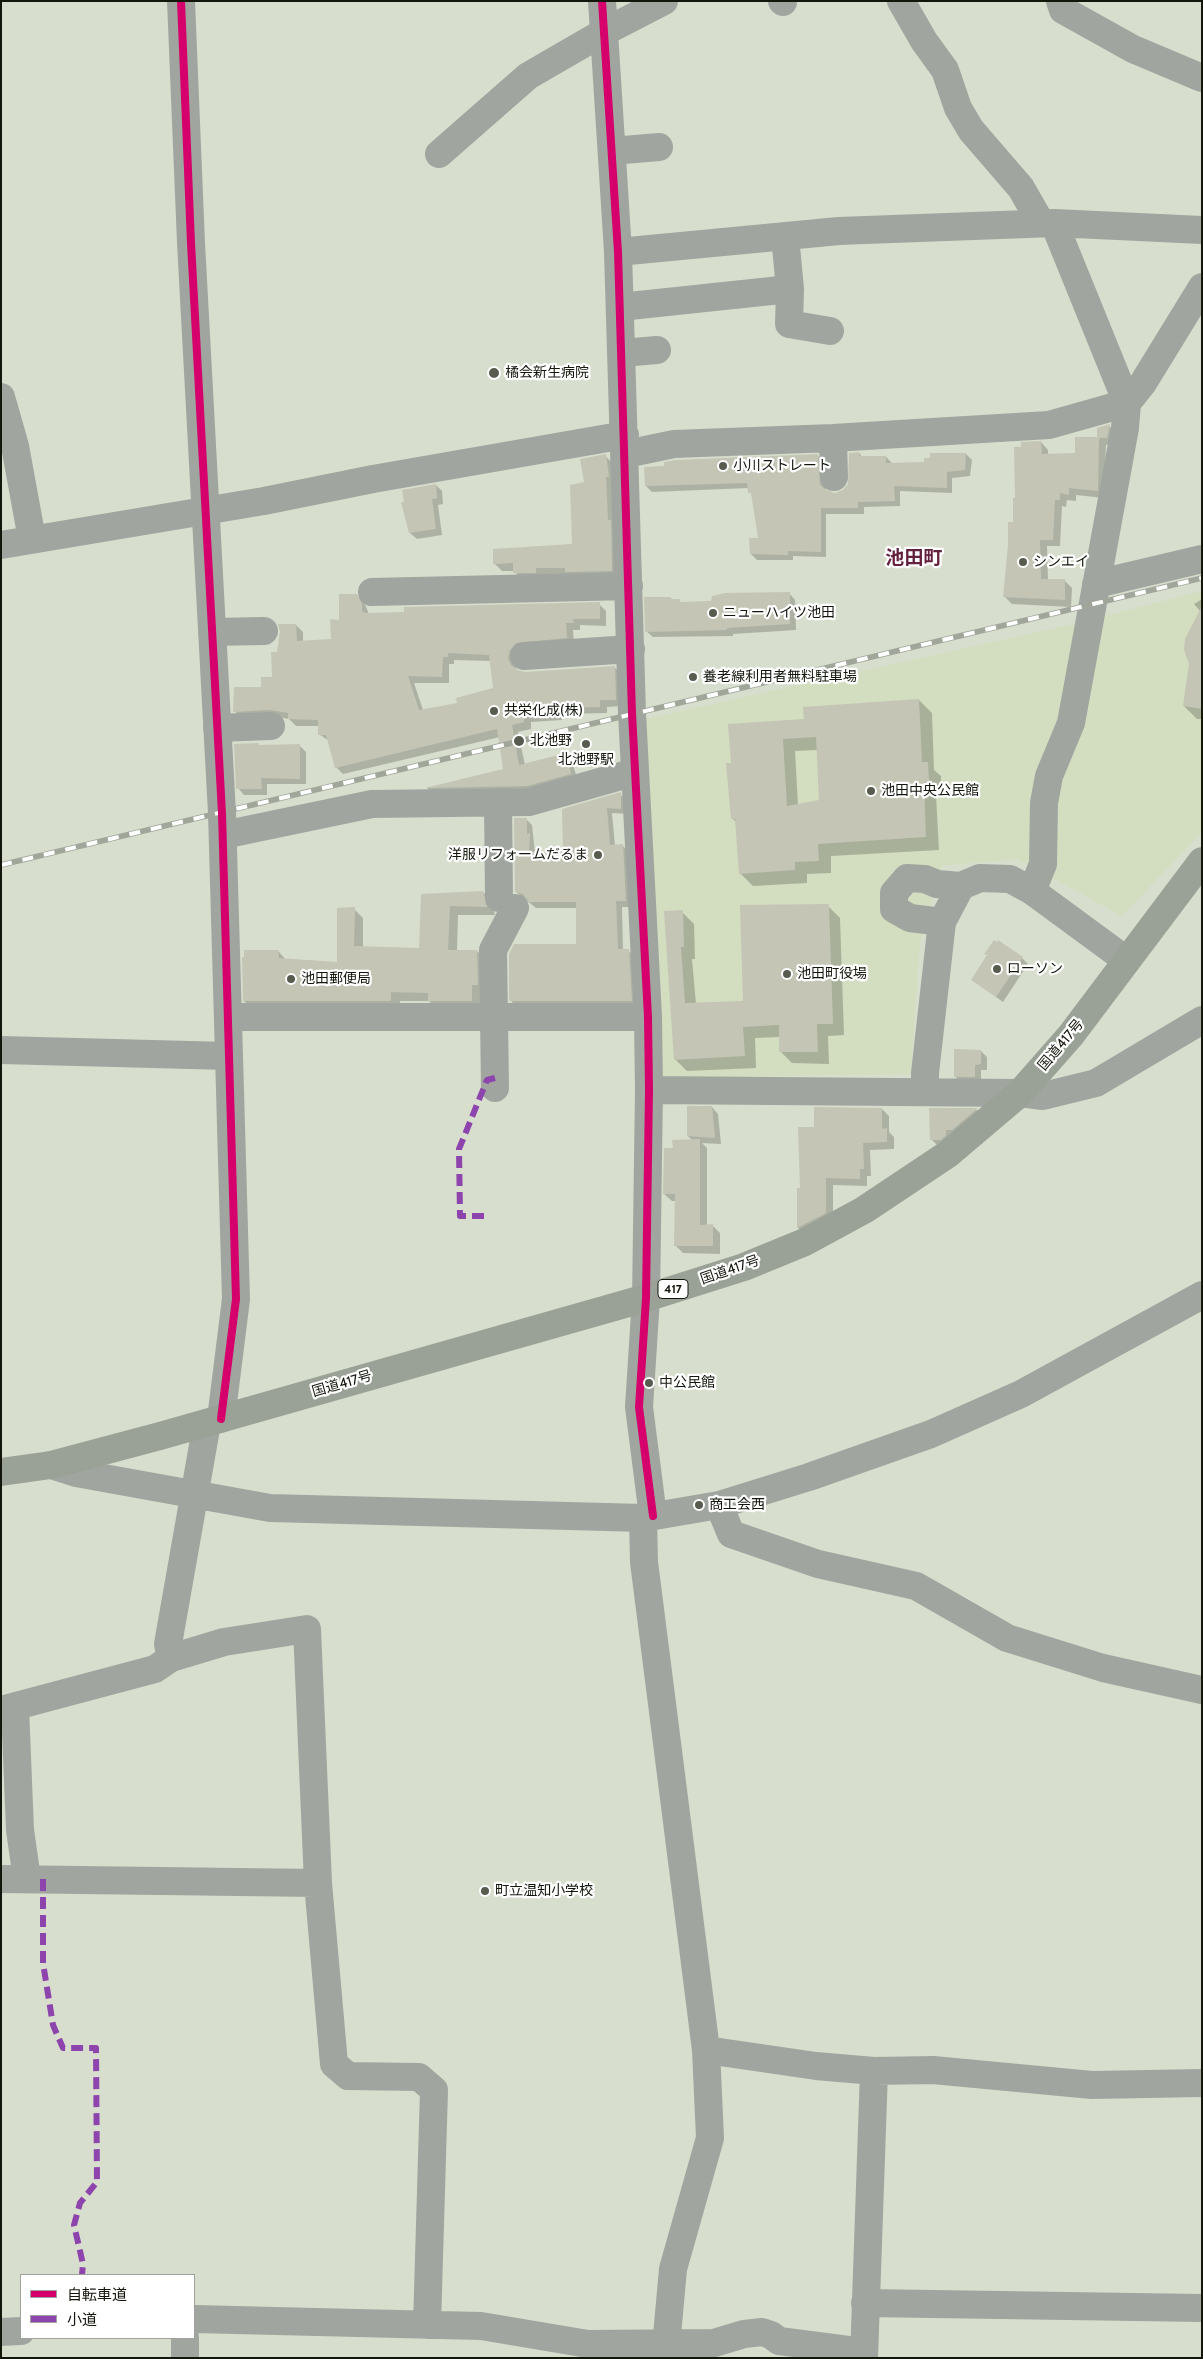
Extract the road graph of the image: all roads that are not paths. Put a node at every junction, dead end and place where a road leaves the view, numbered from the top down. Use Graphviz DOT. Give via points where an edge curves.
graph roads {
  1 [pos="181,1"];
  2 [pos="602,1"];
  3 [pos="664,1"];
  4 [pos="901,1"];
  5 [pos="1060,1"];
  6 [pos="604,32"];
  7 [pos="1202,78"];
  8 [pos="660,147"];
  9 [pos="612,151"];
  10 [pos="439,154"];
  11 [pos="1048,223"];
  12 [pos="1202,230"];
  13 [pos="785,236"];
  14 [pos="618,252"];
  15 [pos="1202,287"];
  16 [pos="790,288"];
  17 [pos="620,307"];
  18 [pos="830,331"];
  19 [pos="657,350"];
  20 [pos="622,353"];
  21 [pos="1,397"];
  22 [pos="1127,403"];
  23 [pos="833,438"];
  24 [pos="625,444"];
  25 [pos="834,477"];
  26 [pos="206,510"];
  27 [pos="32,539"];
  28 [pos="1,545"];
  29 [pos="1202,559"];
  30 [pos="1096,584"];
  31 [pos="629,586"];
  32 [pos="372,592"];
  33 [pos="264,631"];
  34 [pos="212,632"];
  35 [pos="631,649"];
  36 [pos="524,656"];
  37 [pos="270,726"];
  38 [pos="217,728"];
  39 [pos="635,772"];
  40 [pos="498,802"];
  41 [pos="223,835"];
  42 [pos="1202,861"];
  43 [pos="961,886"];
  44 [pos="1032,892"];
  45 [pos="942,922"];
  46 [pos="1126,960"];
  47 [pos="228,1017"];
  48 [pos="494,1017"];
  49 [pos="648,1017"];
  50 [pos="1199,1029"];
  51 [pos="1,1050"];
  52 [pos="228,1056"];
  53 [pos="495,1088"];
  54 [pos="649,1090"];
  55 [pos="925,1091"];
  56 [pos="1020,1093"];
  57 [pos="1202,1296"];
  58 [pos="646,1298"];
  59 [pos="214,1421"];
  60 [pos="51,1465"];
  61 [pos="1,1472"];
  62 [pos="196,1494"];
  63 [pos="718,1505"];
  64 [pos="648,1517"];
  65 [pos="171,1658"];
  66 [pos="1202,1690"];
  67 [pos="8,1708"];
  68 [pos="14,1879"];
  69 [pos="318,1883"];
  70 [pos="706,2050"];
  71 [pos="874,2071"];
  72 [pos="1202,2083"];
  73 [pos="865,2303"];
  74 [pos="1202,2308"];
  75 [pos="195,2320"];
  76 [pos="427,2325"];
  77 [pos="20,2331"];
  78 [pos="1,2332"];
  79 [pos="185,2339"];
  80 [pos="666,2351"];
  81 [pos="864,2355"];
  82 [pos="185,2358"];
  1 -- 26 [label="street"];
  2 -- 6 [label="street"];
  3 -- 6 [label="street"];
  4 -- 11 [label="street" via="945,70 958,108 971,130"];
  5 -- 7 [label="street" via="1063,10 1133,49"];
  6 -- 9 [label="street"];
  6 -- 10 [label="street" via="528,76"];
  8 -- 9 [label="street"];
  9 -- 14 [label="street"];
  11 -- 12 [label="street"];
  11 -- 13 [label="street"];
  11 -- 22 [label="street"];
  13 -- 14 [label="street"];
  13 -- 16 [label="street"];
  14 -- 17 [label="street"];
  15 -- 22 [label="street" via="1143,383"];
  16 -- 17 [label="street"];
  16 -- 18 [label="street" via="789,324"];
  17 -- 20 [label="street"];
  19 -- 20 [label="street"];
  20 -- 24 [label="street"];
  21 -- 27 [label="street" via="16,446"];
  22 -- 23 [label="street" via="1049,425"];
  22 -- 30 [label="street" via="1126,428"];
  23 -- 24 [label="street"];
  23 -- 25 [label="street"];
  24 -- 26 [label="street"];
  24 -- 31 [label="street"];
  26 -- 27 [label="street"];
  26 -- 34 [label="street"];
  27 -- 28 [label="street"];
  29 -- 30 [label="street"];
  30 -- 44 [label="street" via="1071,724 1049,776 1044,803 1043,864"];
  31 -- 32 [label="street"];
  31 -- 35 [label="street"];
  33 -- 34 [label="street"];
  34 -- 38 [label="street"];
  35 -- 36 [label="street"];
  35 -- 39 [label="street"];
  37 -- 38 [label="street"];
  38 -- 41 [label="street"];
  39 -- 40 [label="street" via="529,802"];
  39 -- 49 [label="street"];
  40 -- 41 [label="street" via="372,804"];
  40 -- 48 [label="street" via="507,903 494,950"];
  41 -- 47 [label="street"];
  42 -- 46 [label="highway, 国道417号 / 417"];
  43 -- 44 [label="street" via="980,878 1010,879"];
  43 -- 45 [label="street"];
  43 -- 45 [label="street" via="907,878 894,893 894,909 910,918"];
  44 -- 46 [label="street"];
  45 -- 55 [label="street"];
  46 -- 56 [label="highway, 国道417号 / 417" via="1071,1035"];
  47 -- 48 [label="street"];
  47 -- 52 [label="street"];
  48 -- 49 [label="street"];
  48 -- 53 [label="street"];
  49 -- 54 [label="street"];
  50 -- 56 [label="street" via="1096,1083 1043,1096"];
  51 -- 52 [label="street"];
  52 -- 59 [label="street" via="236,1299"];
  54 -- 55 [label="street"];
  54 -- 58 [label="street"];
  55 -- 56 [label="street"];
  56 -- 58 [label="highway, 国道417号 / 417" via="948,1154 856,1214 805,1242 744,1267"];
  57 -- 63 [label="street" via="1021,1394 931,1434"];
  58 -- 59 [label="highway, 国道417号 / 417"];
  58 -- 64 [label="street" via="639,1407"];
  59 -- 60 [label="highway, 国道417号 / 417"];
  59 -- 62 [label="street"];
  60 -- 61 [label="highway, 国道417号 / 417"];
  60 -- 62 [label="street" via="76,1473"];
  62 -- 64 [label="street" via="270,1508"];
  62 -- 65 [label="street" via="168,1644"];
  63 -- 64 [label="street"];
  63 -- 66 [label="street" via="731,1534 818,1564 916,1586 1007,1638 1103,1668"];
  64 -- 70 [label="street" via="644,1562"];
  65 -- 67 [label="street" via="155,1669"];
  65 -- 69 [label="street" via="224,1642 307,1629"];
  67 -- 68 [label="street" via="20,1830"];
  68 -- 69 [label="street"];
  69 -- 76 [label="street" via="334,2064 348,2076 419,2077 434,2090"];
  70 -- 71 [label="street"];
  70 -- 80 [label="street" via="710,2138 673,2269"];
  71 -- 72 [label="street" via="932,2070 1092,2085"];
  71 -- 73 [label="street"];
  73 -- 74 [label="street"];
  73 -- 81 [label="street"];
  75 -- 76 [label="street"];
  76 -- 80 [label="street" via="481,2326 588,2344"];
  77 -- 78 [label="street"];
  79 -- 82 [label="street"];
  80 -- 81 [label="street" via="762,2332 778,2341"];
}
